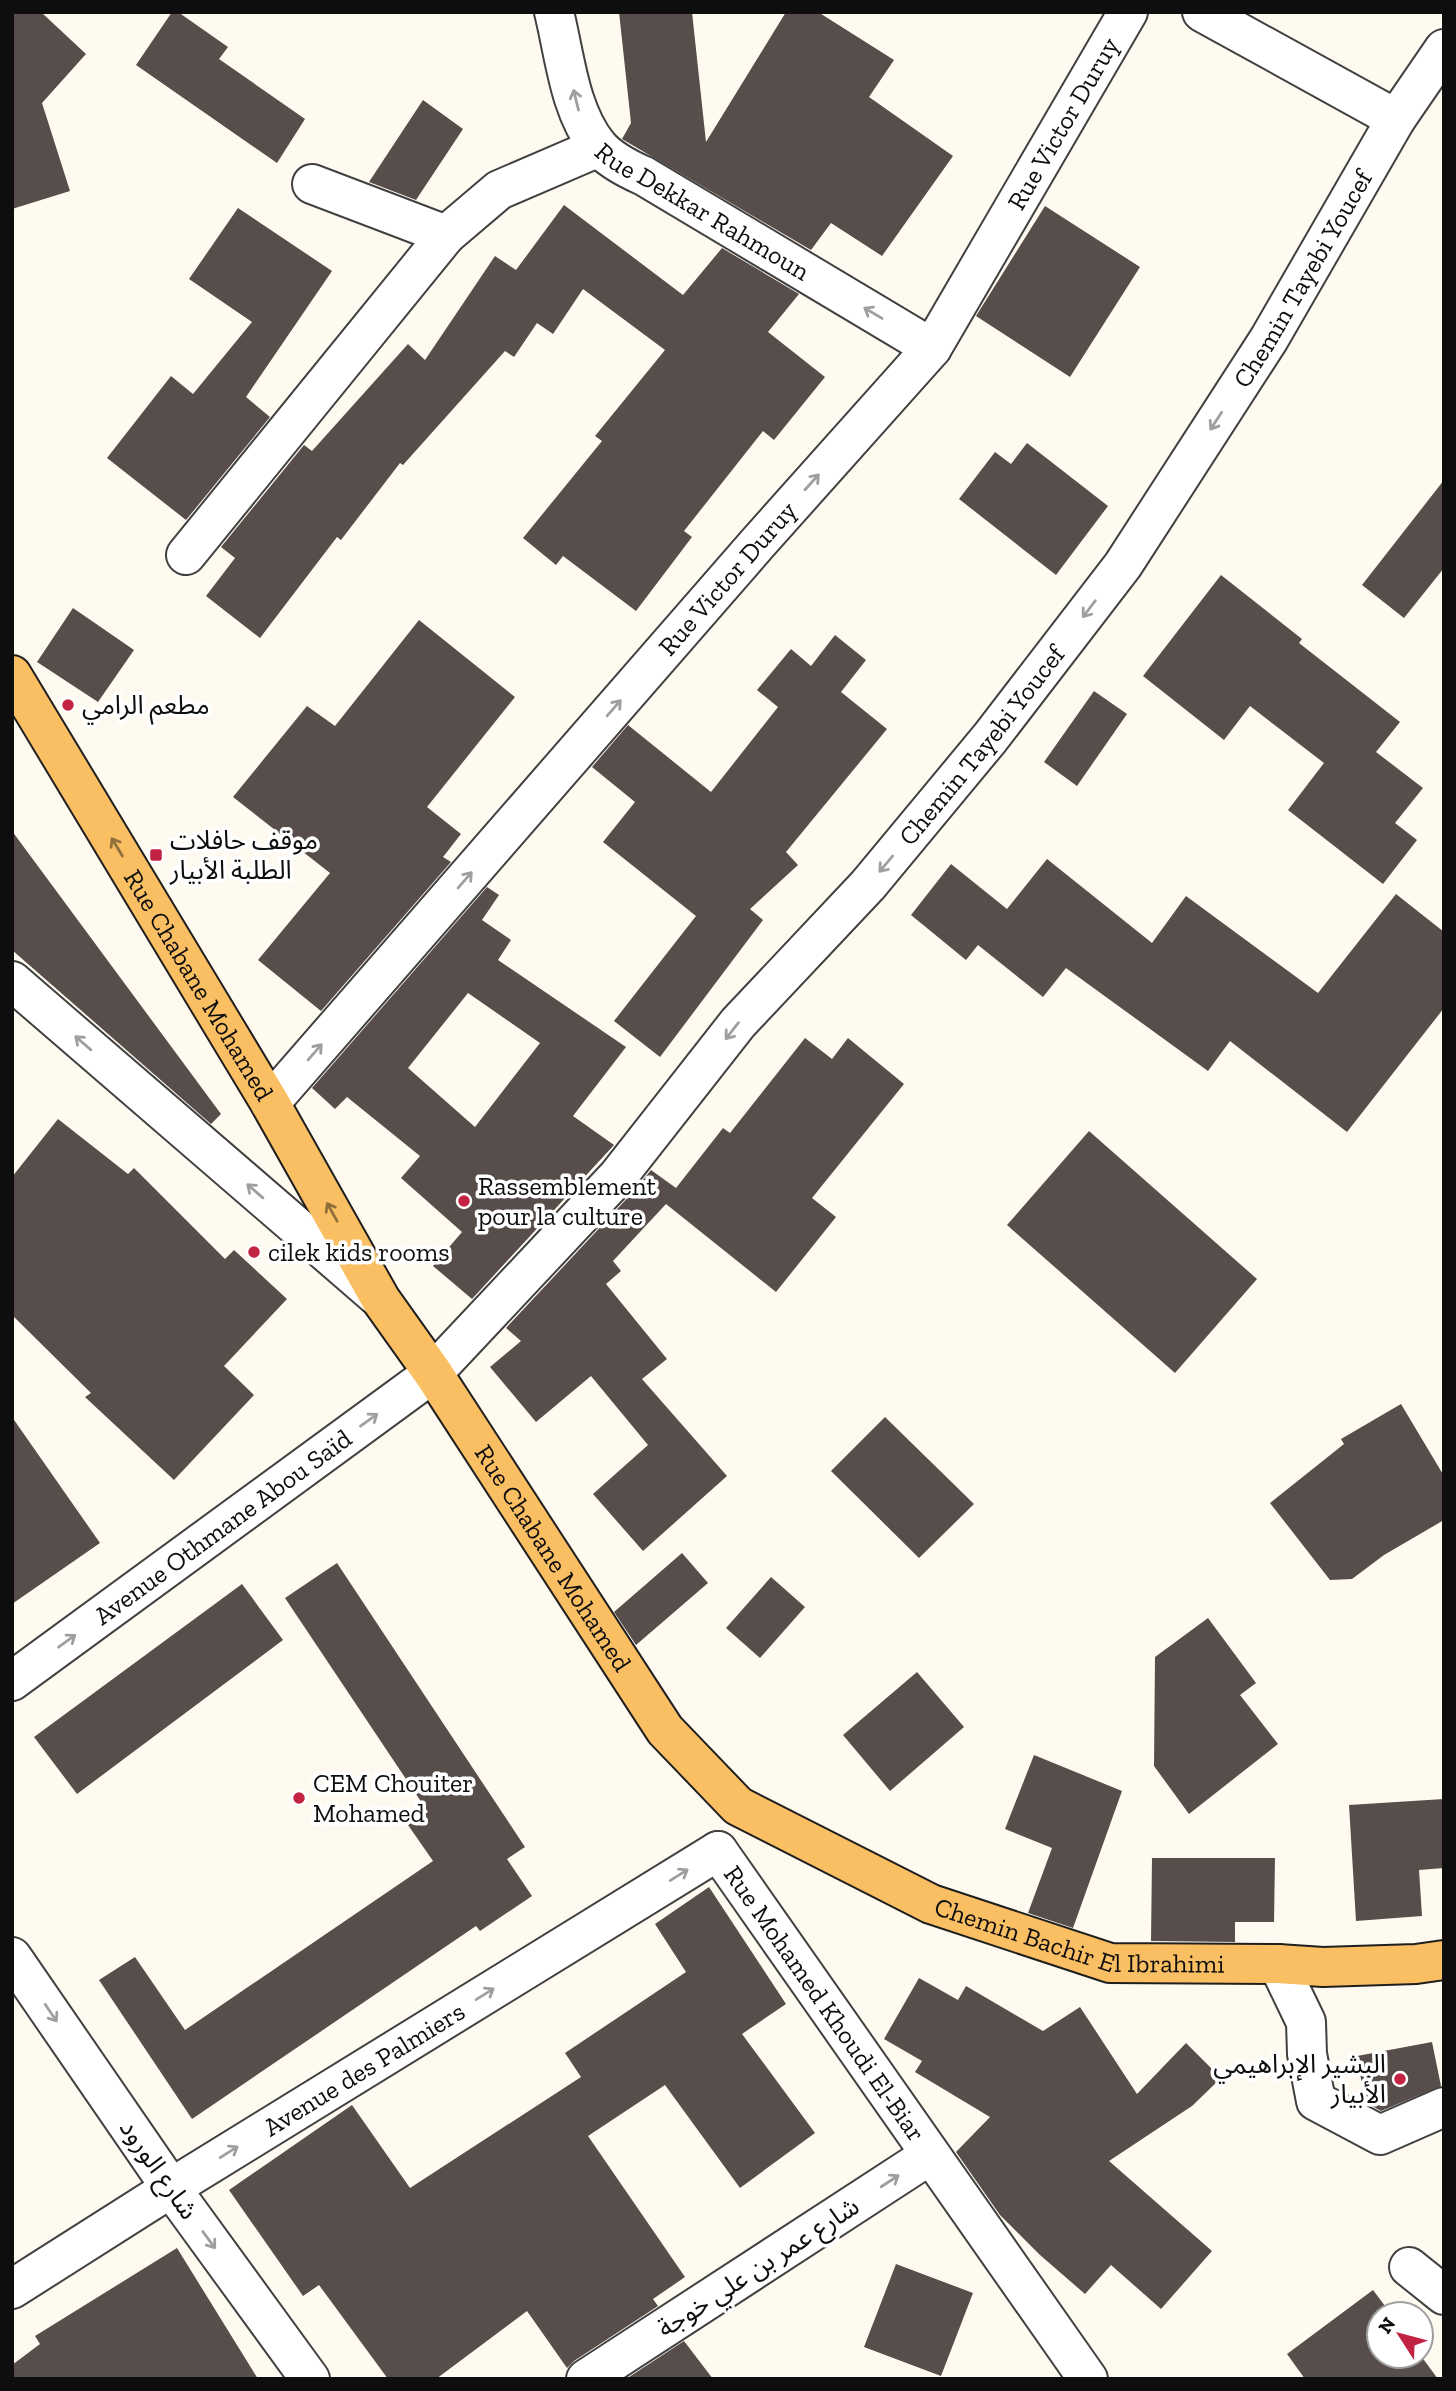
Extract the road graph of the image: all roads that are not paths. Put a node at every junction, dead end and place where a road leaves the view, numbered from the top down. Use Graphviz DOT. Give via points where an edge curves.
graph roads {
  1 [pos="554,12"];
  2 [pos="1128,12"];
  3 [pos="1202,12"];
  4 [pos="1444,49"];
  5 [pos="1396,119"];
  6 [pos="599,147"];
  7 [pos="312,184"];
  8 [pos="446,236"];
  9 [pos="932,348"];
  10 [pos="186,555"];
  11 [pos="12,675"];
  12 [pos="12,981"];
  13 [pos="270,1103"];
  14 [pos="381,1300"];
  15 [pos="433,1373"];
  16 [pos="12,1681"];
  17 [pos="737,1806"];
  18 [pos="718,1851"];
  19 [pos="12,1956"];
  20 [pos="1444,1960"];
  21 [pos="1278,1964"];
  22 [pos="1444,2107"];
  23 [pos="930,2155"];
  24 [pos="171,2188"];
  25 [pos="1409,2267"];
  26 [pos="12,2289"];
  27 [pos="1444,2295"];
  28 [pos="310,2379"];
  29 [pos="586,2379"];
  30 [pos="1088,2379"];
  6 -- 1 [label="street, Rue Dekkar Rahmoun, one-way" via="579,113"];
  2 -- 9 [label="street, Rue Victor Duruy"];
  3 -- 5 [label="street"];
  4 -- 5 [label="street, Chemin Tayebi Youcef"];
  5 -- 15 [label="street, Chemin Tayebi Youcef, one-way" via="1262,351 1123,565 1036,680 868,885 738,1023 618,1176"];
  6 -- 8 [label="street" via="499,190"];
  9 -- 6 [label="street, Rue Dekkar Rahmoun, one-way" via="624,167"];
  7 -- 8 [label="street"];
  8 -- 10 [label="street"];
  13 -- 9 [label="street, Rue Victor Duruy, one-way"];
  13 -- 11 [label="main road, Rue Chabane Mohamed, one-way"];
  14 -- 12 [label="street, Rue Chabane Mohamed, one-way"];
  14 -- 13 [label="main road, Rue Chabane Mohamed, one-way"];
  14 -- 15 [label="main road, Rue Chabane Mohamed"];
  16 -- 15 [label="street, Avenue Othmane Abou Saïd, one-way"];
  15 -- 17 [label="main road, Rue Chabane Mohamed" via="665,1730"];
  17 -- 18 [label="street"];
  17 -- 21 [label="main road, Chemin Bachir El Ibrahimi" via="931,1904 1110,1963"];
  18 -- 23 [label="street, Rue Mohamed Khoudi El-Biar"];
  24 -- 18 [label="street, Avenue des Palmiers, one-way"];
  19 -- 24 [label="street, شارع الورود, one-way"];
  20 -- 21 [label="main road, Chemin Bachir El Ibrahimi" via="1323,1968"];
  21 -- 22 [label="street" via="1306,2022 1316,2101 1380,2135"];
  29 -- 23 [label="street, شارع عمر بن علي خوجة, one-way"];
  23 -- 30 [label="street, Rue Mohamed Khoudi El-Biar"];
  24 -- 26 [label="street, Avenue des Palmiers"];
  24 -- 28 [label="street, شارع الورود, one-way"];
  25 -- 27 [label="street"];
}
